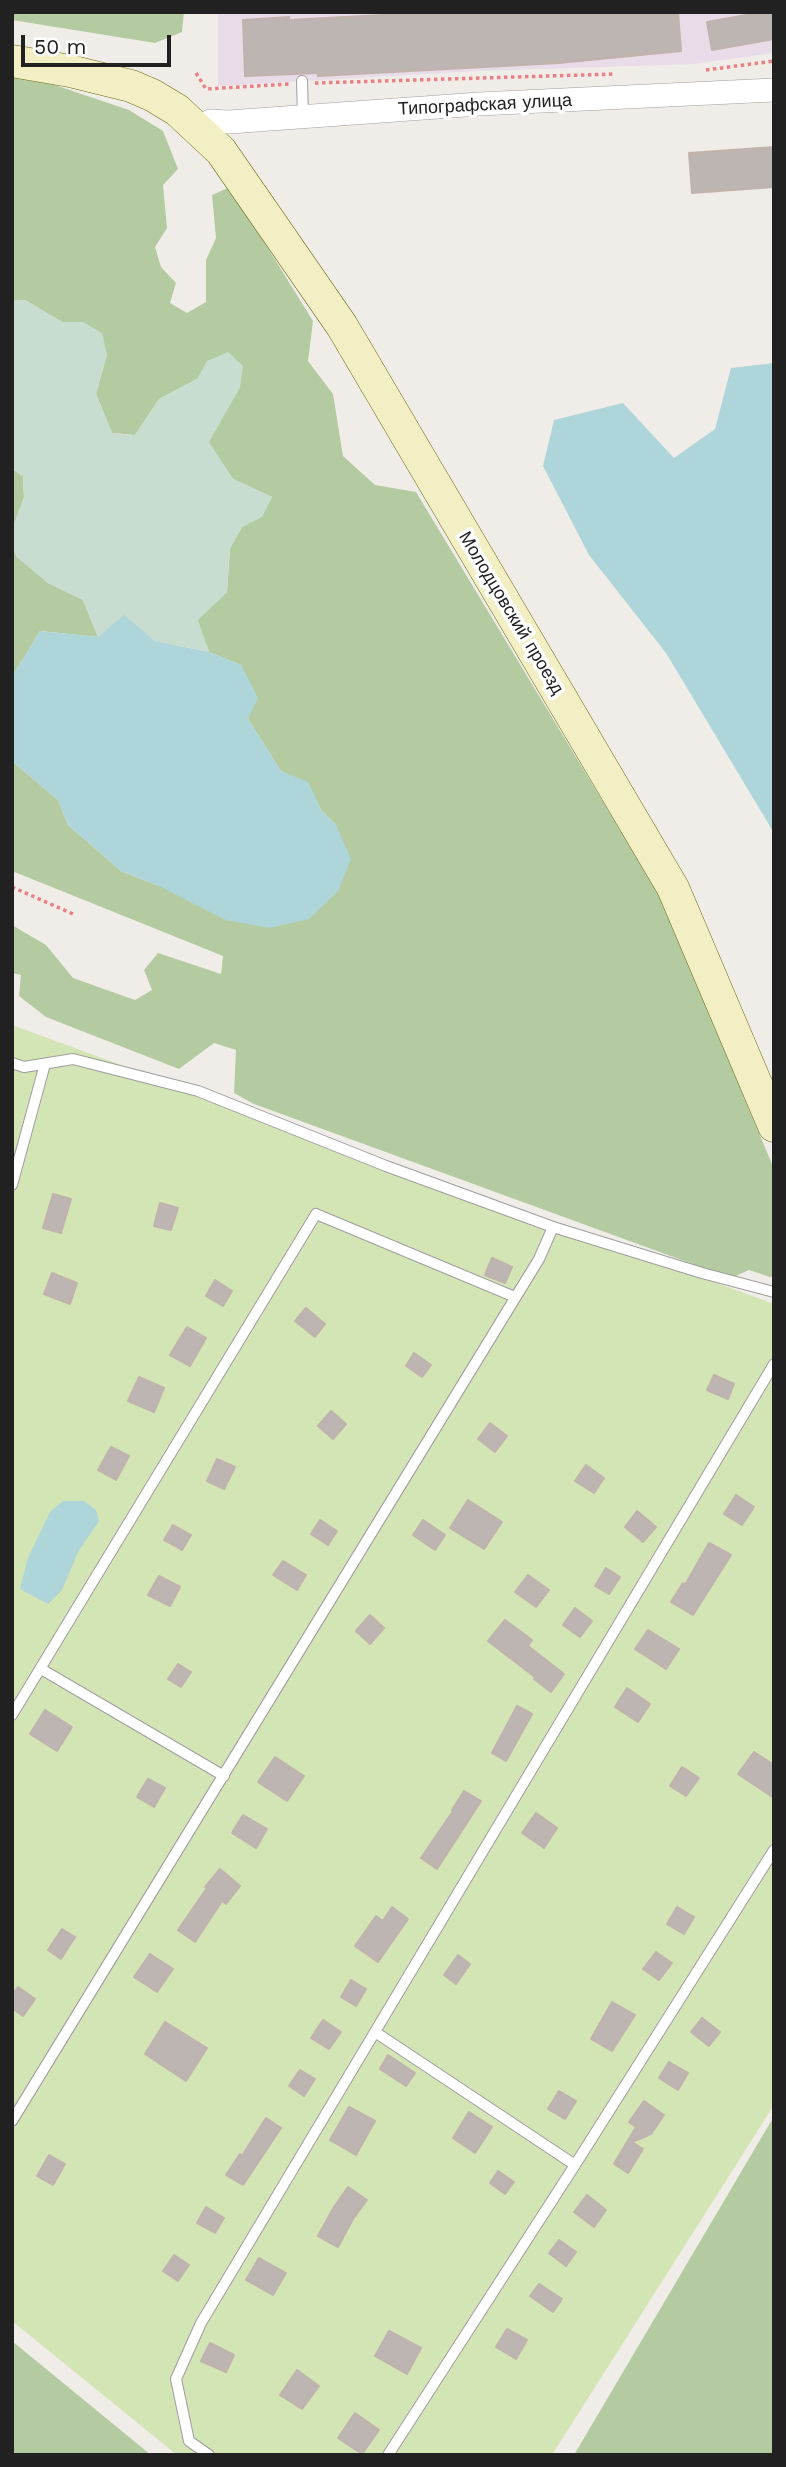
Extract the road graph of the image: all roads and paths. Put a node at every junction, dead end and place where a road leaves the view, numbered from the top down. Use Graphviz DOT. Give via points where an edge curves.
graph roads {
  1 [pos="12,61"];
  2 [pos="774,61"];
  3 [pos="695,72"];
  4 [pos="196,73"];
  5 [pos="627,74"];
  6 [pos="302,82"];
  7 [pos="774,90"];
  8 [pos="303,117"];
  9 [pos="198,128"];
  10 [pos="12,887"];
  11 [pos="73,914"];
  12 [pos="12,1063"];
  13 [pos="45,1064"];
  14 [pos="774,1126"];
  15 [pos="12,1185"];
  16 [pos="553,1227"];
  17 [pos="774,1292"];
  18 [pos="515,1297"];
  19 [pos="774,1364"];
  20 [pos="41,1669"];
  21 [pos="12,1715"];
  22 [pos="224,1776"];
  23 [pos="774,1850"];
  24 [pos="374,2032"];
  25 [pos="12,2121"];
  26 [pos="575,2165"];
  27 [pos="209,2455"];
  28 [pos="388,2455"];
  1 -- 9 [label="street, Молодцовский проезд" via="131,86 177,110"];
  2 -- 3 [label="path"];
  4 -- 6 [label="path" via="206,89"];
  5 -- 6 [label="path"];
  6 -- 8 [label="lane"];
  7 -- 8 [label="street, Типографская улица"];
  8 -- 9 [label="street, Типографская улица" via="210,121"];
  9 -- 14 [label="street, Молодцовский проезд" via="221,151 342,326 673,888"];
  10 -- 11 [label="path"];
  12 -- 13 [label="lane" via="24,1067"];
  13 -- 15 [label="lane"];
  13 -- 16 [label="lane" via="73,1059 198,1091"];
  16 -- 17 [label="lane"];
  16 -- 18 [label="lane"];
  18 -- 20 [label="lane" via="316,1214"];
  18 -- 22 [label="lane"];
  19 -- 24 [label="lane"];
  20 -- 21 [label="lane"];
  20 -- 22 [label="lane"];
  22 -- 25 [label="lane"];
  23 -- 26 [label="lane"];
  24 -- 26 [label="lane"];
  24 -- 27 [label="lane" via="201,2323 176,2379 189,2441"];
  26 -- 28 [label="lane"];
}
